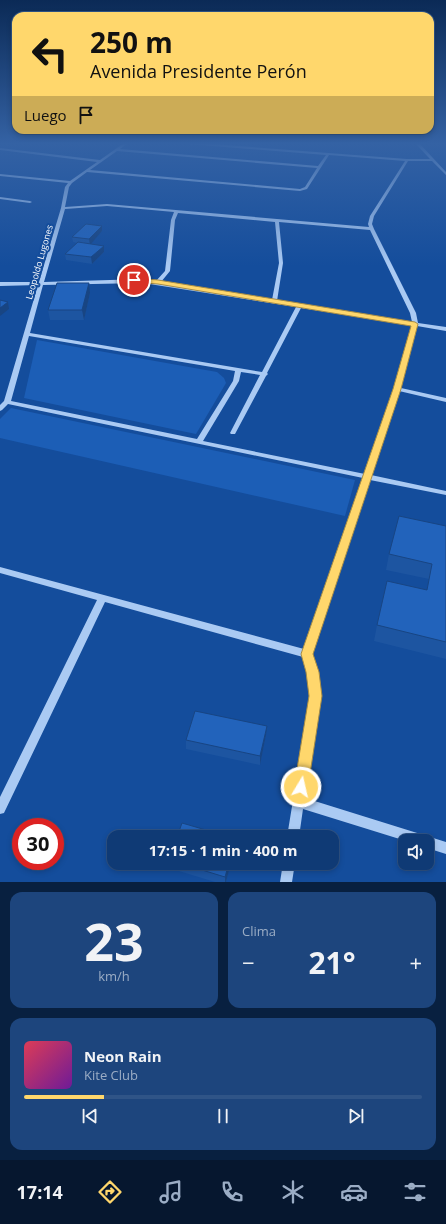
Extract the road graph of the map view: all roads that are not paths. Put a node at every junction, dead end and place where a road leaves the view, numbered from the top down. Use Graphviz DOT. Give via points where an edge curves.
graph roads {
  1 [pos="69,184"];
  2 [pos="235,184"];
  3 [pos="309,184"];
  4 [pos="391,184"];
  5 [pos="0,198"];
  6 [pos="30,202"];
  7 [pos="63,208"];
  8 [pos="177,211"];
  9 [pos="276,220"];
  10 [pos="372,229"];
  11 [pos="158,282"];
  12 [pos="40,283"];
  13 [pos="0,284"];
  14 [pos="274,301"];
  15 [pos="300,305"];
  16 [pos="415,324"];
  17 [pos="446,329"];
  18 [pos="26,334"];
  19 [pos="238,370"];
  20 [pos="265,374"];
  21 [pos="397,389"];
  22 [pos="446,400"];
  23 [pos="7,402"];
  24 [pos="0,409"];
  25 [pos="233,433"];
  26 [pos="199,442"];
  27 [pos="368,477"];
  28 [pos="446,493"];
  29 [pos="0,570"];
  30 [pos="102,598"];
  31 [pos="307,654"];
  32 [pos="299,802"];
  33 [pos="0,809"];
  34 [pos="294,830"];
  35 [pos="402,834"];
  36 [pos="434,844"];
  37 [pos="446,848"];
  38 [pos="288,870"];
  39 [pos="286,882"];
  1 -- 7 [label="street, Leopoldo Lugones"];
  2 -- 3 [label="street" via="300,190"];
  4 -- 10 [label="street" via="373,212 370,224"];
  5 -- 6 [label="street"];
  7 -- 8 [label="street" via="107,205"];
  7 -- 12 [label="street, Leopoldo Lugones"];
  8 -- 9 [label="street"];
  8 -- 11 [label="street" via="173,220 167,271"];
  9 -- 10 [label="street"];
  9 -- 14 [label="street" via="281,263"];
  10 -- 16 [label="street" via="413,313"];
  11 -- 12 [label="street" via="124,280"];
  11 -- 14 [label="street"];
  12 -- 13 [label="street"];
  12 -- 18 [label="street, Leopoldo Lugones"];
  14 -- 15 [label="street"];
  15 -- 16 [label="street"];
  15 -- 20 [label="street"];
  16 -- 17 [label="street"];
  16 -- 21 [label="street"];
  18 -- 19 [label="street"];
  18 -- 23 [label="street, Leopoldo Lugones"];
  19 -- 20 [label="street"];
  19 -- 26 [label="street" via="236,381"];
  20 -- 25 [label="street"];
  21 -- 22 [label="street"];
  21 -- 27 [label="street"];
  23 -- 24 [label="street, Leopoldo Lugones"];
  23 -- 26 [label="street"];
  26 -- 27 [label="street"];
  27 -- 28 [label="street"];
  27 -- 31 [label="street"];
  29 -- 30 [label="street"];
  30 -- 31 [label="street"];
  30 -- 33 [label="street"];
  31 -- 32 [label="street" via="313,672 315,696"];
  32 -- 34 [label="street"];
  32 -- 35 [label="street"];
  36 -- 37 [label="street"];
  38 -- 39 [label="street"];
}
